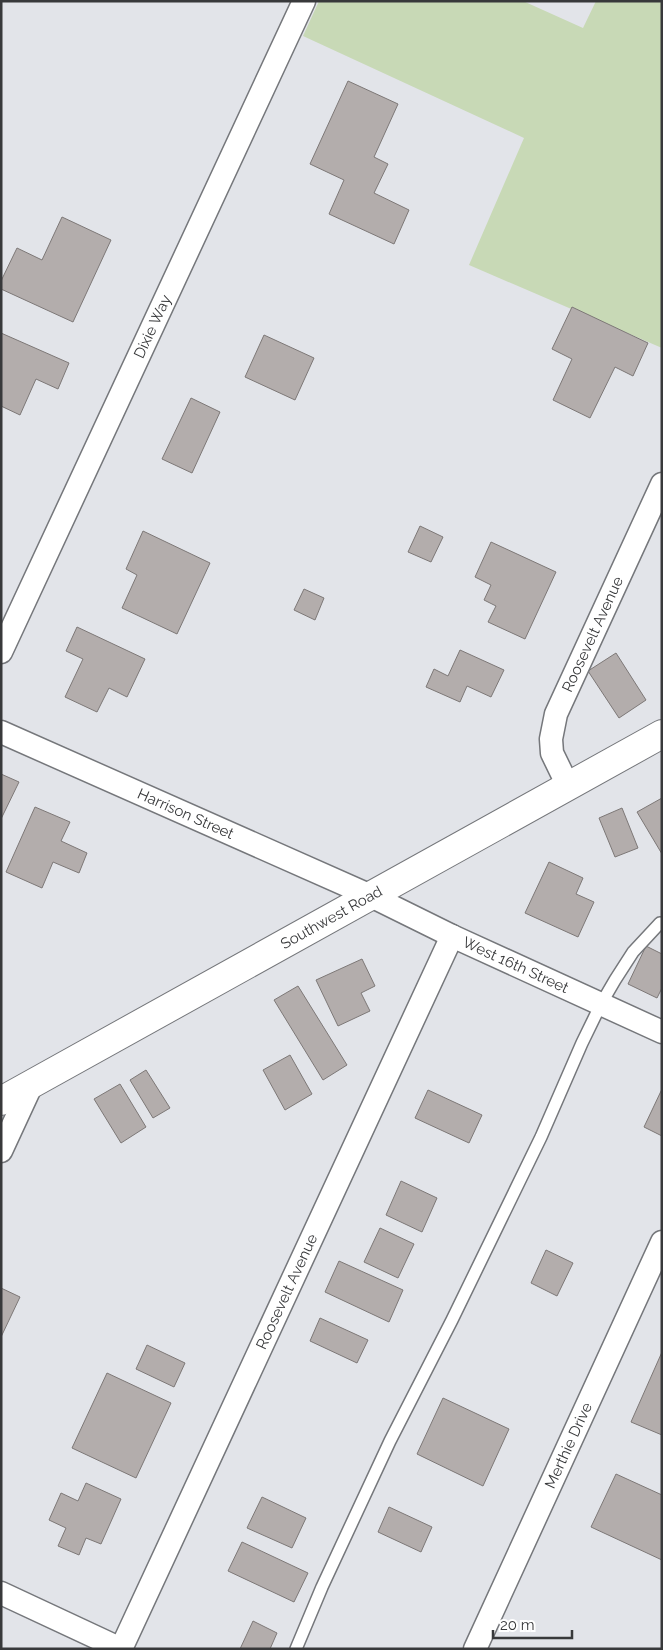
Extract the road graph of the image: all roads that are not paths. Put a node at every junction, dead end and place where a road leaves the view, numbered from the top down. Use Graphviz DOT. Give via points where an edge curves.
graph roads {
  1 [pos="304,1"];
  2 [pos="662,484"];
  3 [pos="1,652"];
  4 [pos="1,732"];
  5 [pos="662,734"];
  6 [pos="568,786"];
  7 [pos="371,896"];
  8 [pos="660,923"];
  9 [pos="452,936"];
  10 [pos="601,1004"];
  11 [pos="662,1032"];
  12 [pos="32,1084"];
  13 [pos="1,1101"];
  14 [pos="1,1151"];
  15 [pos="662,1242"];
  16 [pos="1,1593"];
  17 [pos="121,1649"];
  18 [pos="296,1649"];
  19 [pos="475,1649"];
  1 -- 3 [label="street, Dixie Way"];
  2 -- 6 [label="street, Roosevelt Avenue" via="556,714 552,753"];
  4 -- 7 [label="street, Harrison Street"];
  5 -- 6 [label="street, Southwest Road"];
  6 -- 7 [label="street, Southwest Road"];
  7 -- 9 [label="street, West 16th Street"];
  7 -- 12 [label="street, Southwest Road"];
  8 -- 10 [label="lane" via="633,952"];
  9 -- 10 [label="street, West 16th Street"];
  9 -- 17 [label="street, Roosevelt Avenue"];
  10 -- 11 [label="street, West 16th Street"];
  10 -- 18 [label="lane" via="461,1303 390,1441"];
  12 -- 13 [label="street, Southwest Road"];
  12 -- 14 [label="street"];
  15 -- 19 [label="street, Merthie Drive"];
  16 -- 17 [label="street"];
}
